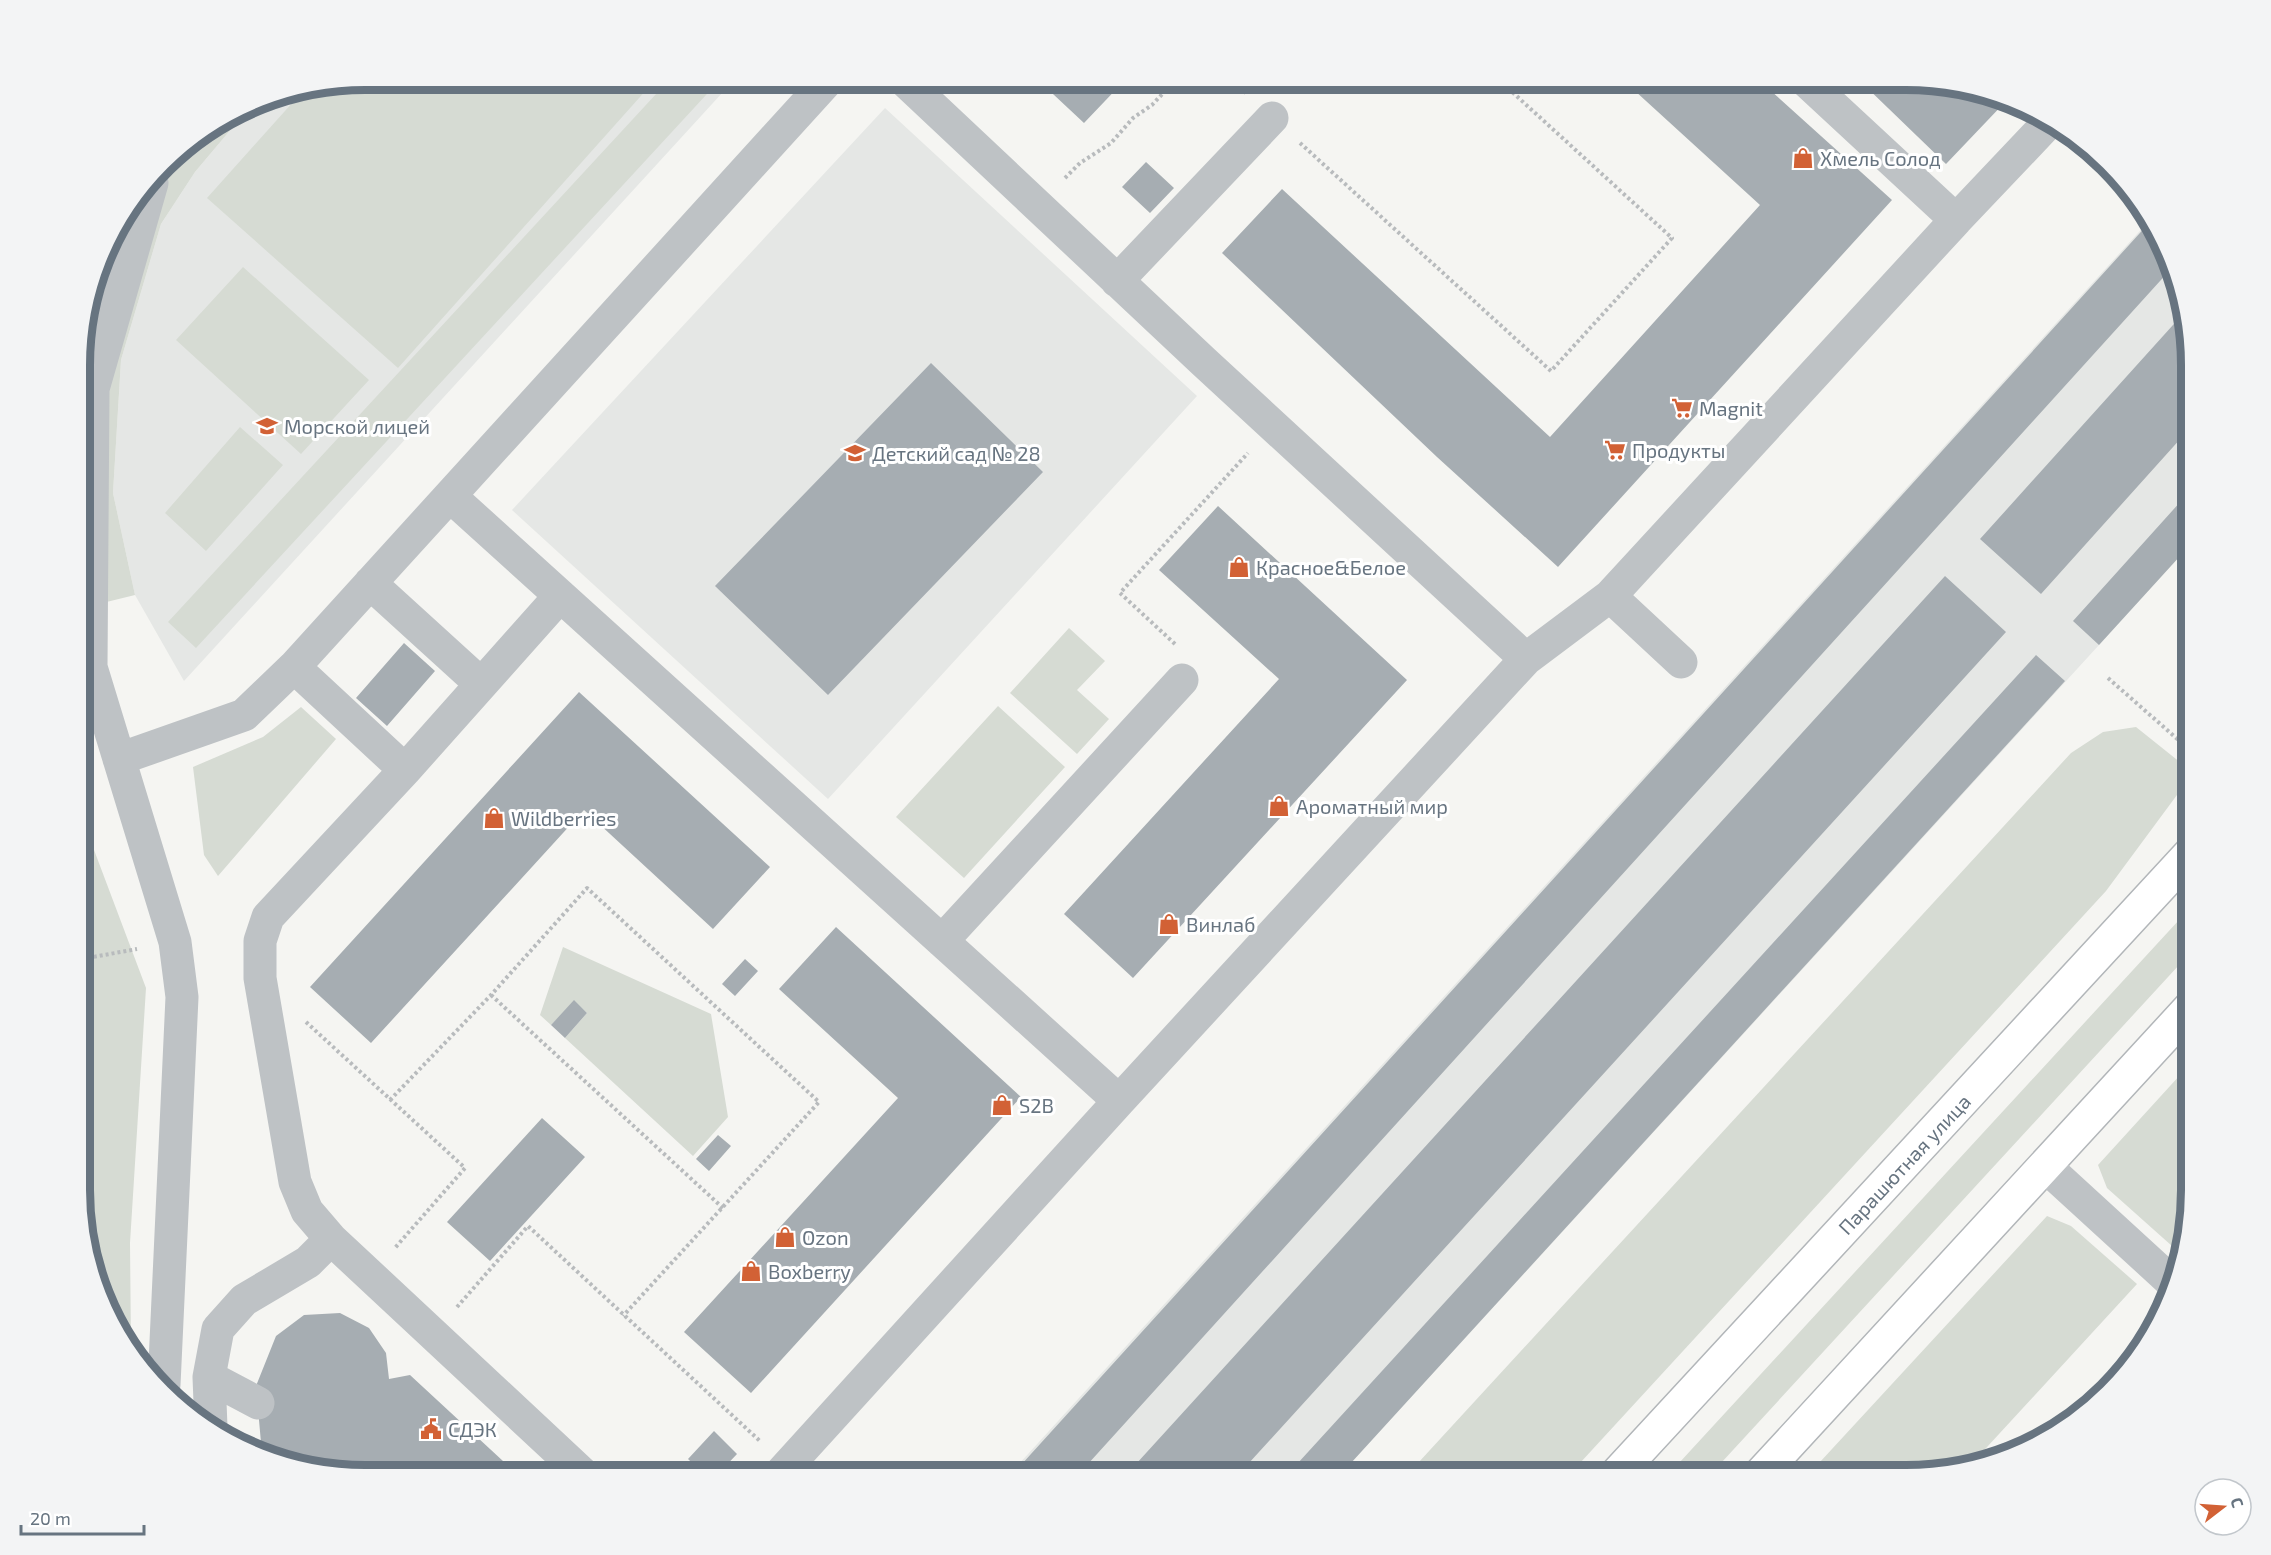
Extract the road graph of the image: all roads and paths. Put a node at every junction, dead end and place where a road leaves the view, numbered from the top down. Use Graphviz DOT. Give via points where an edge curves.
graph roads {
  1 [pos="819,90"];
  2 [pos="915,90"];
  3 [pos="1165,90"];
  4 [pos="1242,90"];
  5 [pos="1510,90"];
  6 [pos="1816,90"];
  7 [pos="1272,117"];
  8 [pos="2044,127"];
  9 [pos="148,197"];
  10 [pos="1039,206"];
  11 [pos="1956,220"];
  12 [pos="1117,281"];
  13 [pos="450,495"];
  14 [pos="370,583"];
  15 [pos="560,596"];
  16 [pos="1610,596"];
  17 [pos="1526,659"];
  18 [pos="1682,662"];
  19 [pos="294,667"];
  20 [pos="2108,678"];
  21 [pos="1182,680"];
  22 [pos="481,684"];
  23 [pos="2181,742"];
  24 [pos="119,759"];
  25 [pos="405,770"];
  26 [pos="2181,864"];
  27 [pos="942,941"];
  28 [pos="175,942"];
  29 [pos="90,958"];
  30 [pos="491,995"];
  31 [pos="2181,1018"];
  32 [pos="303,1019"];
  33 [pos="390,1100"];
  34 [pos="1119,1101"];
  35 [pos="2045,1166"];
  36 [pos="723,1208"];
  37 [pos="331,1239"];
  38 [pos="371,1276"];
  39 [pos="2166,1277"];
  40 [pos="623,1316"];
  41 [pos="433,1335"];
  42 [pos="164,1377"];
  43 [pos="209,1377"];
  44 [pos="258,1403"];
  45 [pos="211,1418"];
  46 [pos="573,1465"];
  47 [pos="778,1465"];
  48 [pos="788,1465"];
  49 [pos="1625,1465"];
  50 [pos="1769,1465"];
  1 -- 13 [label="lane"];
  2 -- 10 [label="lane"];
  3 -- 10 [label="path" via="1111,143 1080,163"];
  4 -- 7 [label="path"];
  5 -- 7 [label="path" via="1672,238 1551,371"];
  6 -- 11 [label="lane"];
  7 -- 12 [label="lane"];
  8 -- 11 [label="lane"];
  9 -- 24 [label="lane" via="93,389 91,667"];
  10 -- 12 [label="lane"];
  11 -- 16 [label="lane"];
  12 -- 17 [label="lane"];
  13 -- 14 [label="lane"];
  13 -- 15 [label="lane"];
  14 -- 19 [label="lane"];
  14 -- 22 [label="lane"];
  15 -- 22 [label="lane"];
  15 -- 27 [label="lane"];
  16 -- 17 [label="lane"];
  16 -- 18 [label="lane"];
  17 -- 34 [label="lane"];
  19 -- 24 [label="lane" via="244,715"];
  19 -- 25 [label="lane"];
  20 -- 23 [label="path"];
  21 -- 27 [label="lane"];
  22 -- 25 [label="lane"];
  24 -- 28 [label="lane"];
  25 -- 37 [label="lane" via="268,917 260,941 260,978 295,1182 307,1211"];
  26 -- 49 [label="main road, Парашютная улица"];
  27 -- 34 [label="lane"];
  28 -- 29 [label="path"];
  28 -- 42 [label="lane" via="182,997"];
  30 -- 33 [label="path"];
  30 -- 36 [label="path"];
  30 -- 36 [label="path" via="587,888 819,1102"];
  31 -- 35 [label="main road"];
  32 -- 33 [label="path"];
  33 -- 38 [label="path" via="465,1168"];
  34 -- 48 [label="lane"];
  35 -- 39 [label="lane"];
  35 -- 50 [label="main road"];
  36 -- 40 [label="path"];
  37 -- 38 [label="lane"];
  37 -- 43 [label="lane" via="308,1262 244,1300 218,1329"];
  38 -- 41 [label="lane"];
  40 -- 41 [label="path" via="528,1226"];
  40 -- 47 [label="path"];
  41 -- 46 [label="lane"];
  43 -- 44 [label="lane"];
  43 -- 45 [label="lane"];
}
